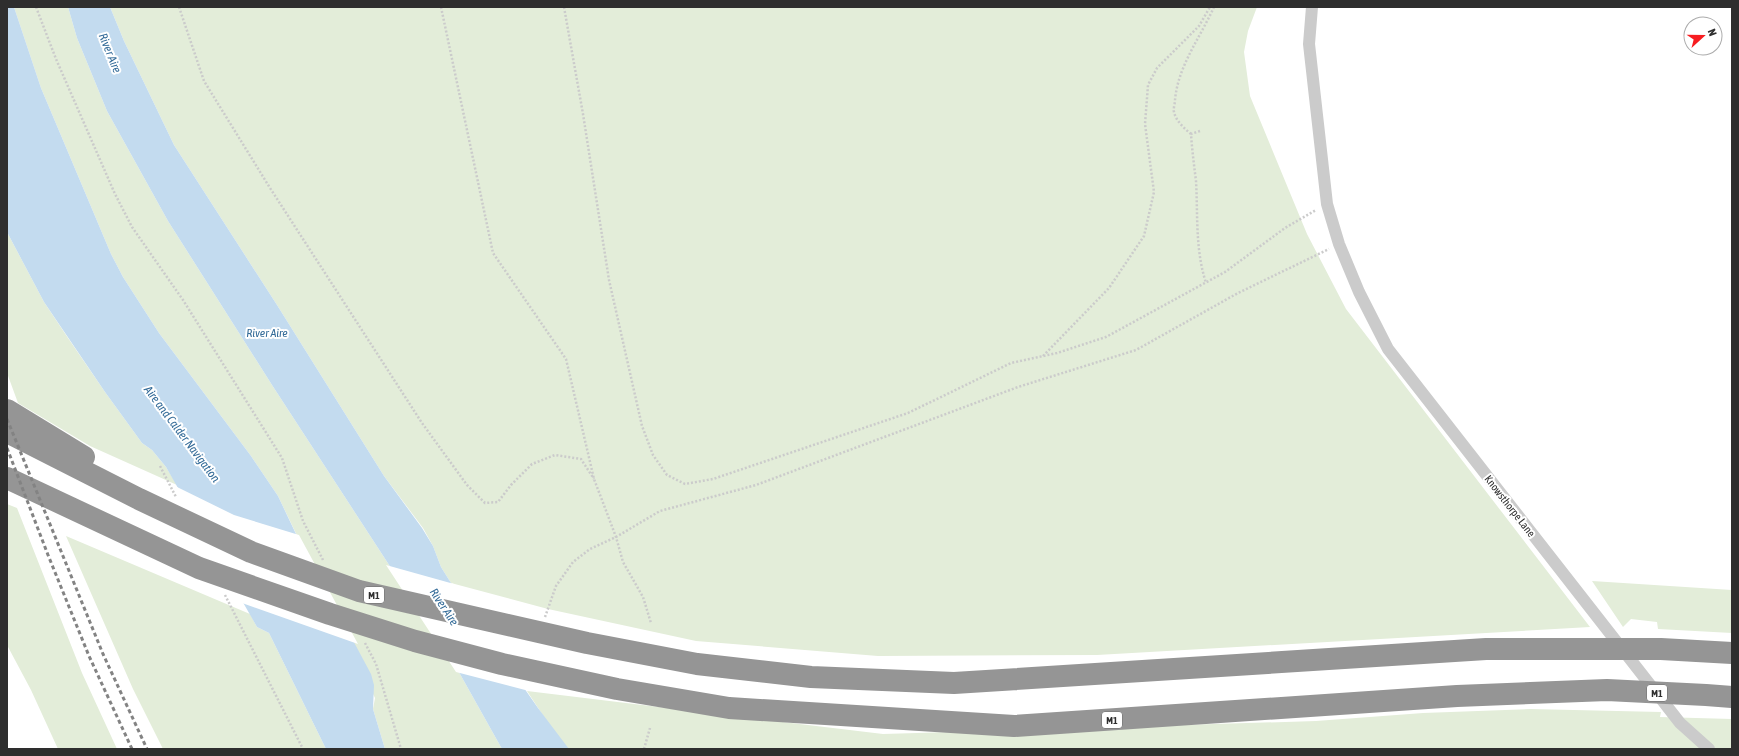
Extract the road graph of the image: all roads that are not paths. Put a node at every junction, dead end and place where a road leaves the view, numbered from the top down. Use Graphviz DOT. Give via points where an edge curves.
graph roads {
  1 [pos="1312,7"];
  2 [pos="13,421"];
  3 [pos="7,478"];
  4 [pos="139,499"];
  5 [pos="1732,653"];
  6 [pos="1732,697"];
  7 [pos="1709,749"];
  1 -- 7 [label="street, Knowsthorpe Lane" via="1309,44 1327,204 1339,244 1359,292 1388,349 1680,723"];
  2 -- 4 [label="highway" via="74,450"];
  2 -- 4 [label="highway, M1" via="34,446"];
  3 -- 6 [label="highway, M1" via="199,568 330,614 415,641 502,664 617,689 729,708 1014,726 1457,696 1607,690"];
  4 -- 5 [label="highway, M1" via="175,507 251,552 360,591 587,643 696,664 811,677 954,683 1486,649 1661,649"];
}
